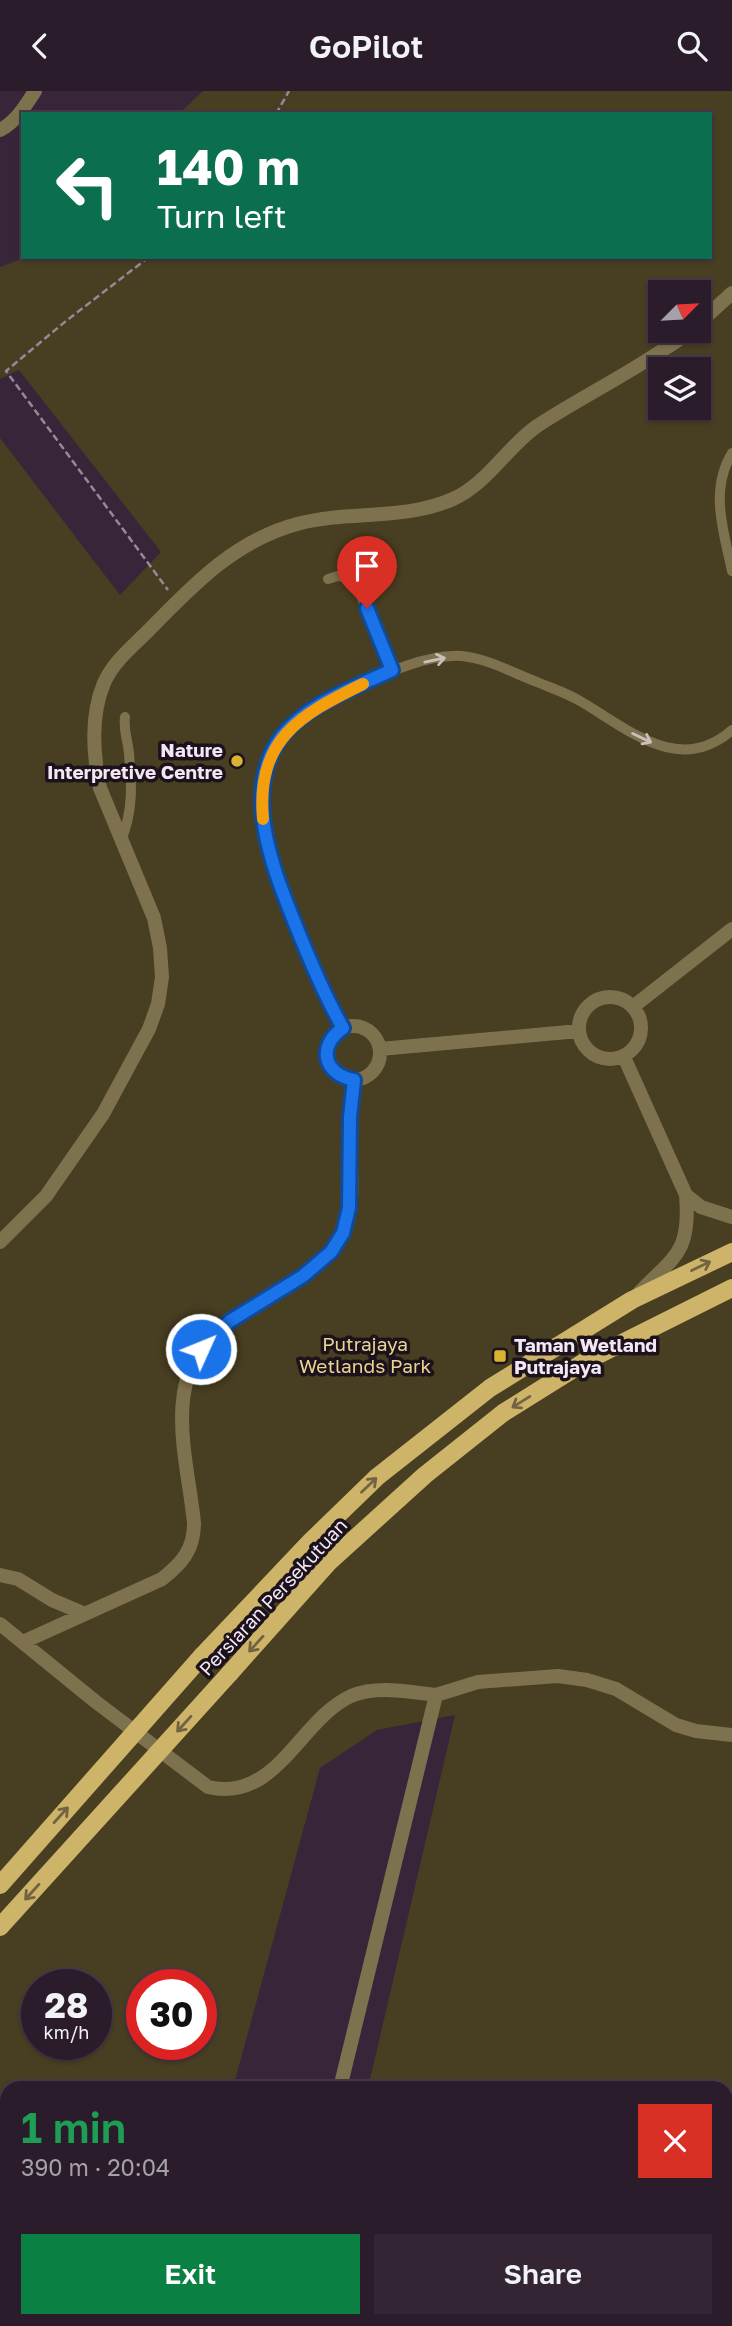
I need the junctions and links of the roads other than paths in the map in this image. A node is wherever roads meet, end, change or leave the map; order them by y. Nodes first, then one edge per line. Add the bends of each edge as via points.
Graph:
1 (35, 91) edge
2 (0, 130) edge
3 (732, 293) edge
4 (711, 312) edge
5 (672, 343) edge
6 (732, 453) edge
7 (732, 571) edge
8 (328, 579) dead end
9 (392, 670) junction
10 (125, 717) dead end
11 (732, 730) edge
12 (121, 841) junction
13 (732, 929) edge
14 (634, 1006) junction
15 (343, 1028) junction
16 (579, 1031) junction
17 (380, 1049) junction
18 (624, 1057) junction
19 (354, 1080) junction
20 (686, 1195) junction
21 (732, 1217) edge
22 (0, 1242) edge
23 (732, 1252) edge
24 (732, 1288) edge
25 (632, 1300) junction
26 (0, 1575) edge
27 (85, 1614) junction
28 (0, 1624) edge
29 (23, 1642) junction
30 (436, 1695) junction
31 (732, 1735) edge
32 (0, 1885) edge
33 (0, 1927) edge
34 (343, 2081) edge

1 - 2 street
3 - 4 street
5 - 12 street via 535,428 456,498 401,512 298,523 257,538 209,570 111,669 97,705 95,765
6 - 7 lane via 723,473 719,506
8 - 9 lane via 354,579
9 -> 11 lane via 440,658 480,659 578,699 646,742 666,747 696,748
9 - 15 lane via 299,719 271,756 264,784 267,847 277,879
10 - 12 lane via 131,808
12 - 22 street via 154,918 162,977 158,1005 103,1114 46,1196
13 - 14 street
14 - 16 street via 610,996 597,999 580,1018
14 - 18 street via 641,1019 641,1034 636,1048
15 - 17 street via 367,1030
15 - 19 street via 327,1046 327,1059 342,1078
16 - 17 street
16 - 18 street via 584,1045 595,1055 609,1060
17 - 19 street via 374,1071
18 - 20 street
19 - 27 street via 349,1208 343,1233 331,1252 303,1276 214,1335 190,1368 183,1392 182,1424 194,1523 189,1552 162,1579
20 - 21 street via 701,1207
20 - 25 street via 688,1215 676,1258
25 -> 23 main road, Persiaran Persekutuan
24 -> 33 main road, Persiaran Persekutuan, bridge via 586,1361 503,1413 425,1475 329,1562
32 -> 25 main road, Persiaran Persekutuan, bridge via 202,1656 377,1477 489,1388
26 - 27 street via 18,1579
27 - 29 street
28 - 29 street
29 - 30 street via 208,1787 221,1790 244,1786 271,1771 337,1704 353,1695 391,1690
30 - 31 street via 478,1682 558,1676 616,1689 676,1725
30 - 34 street

